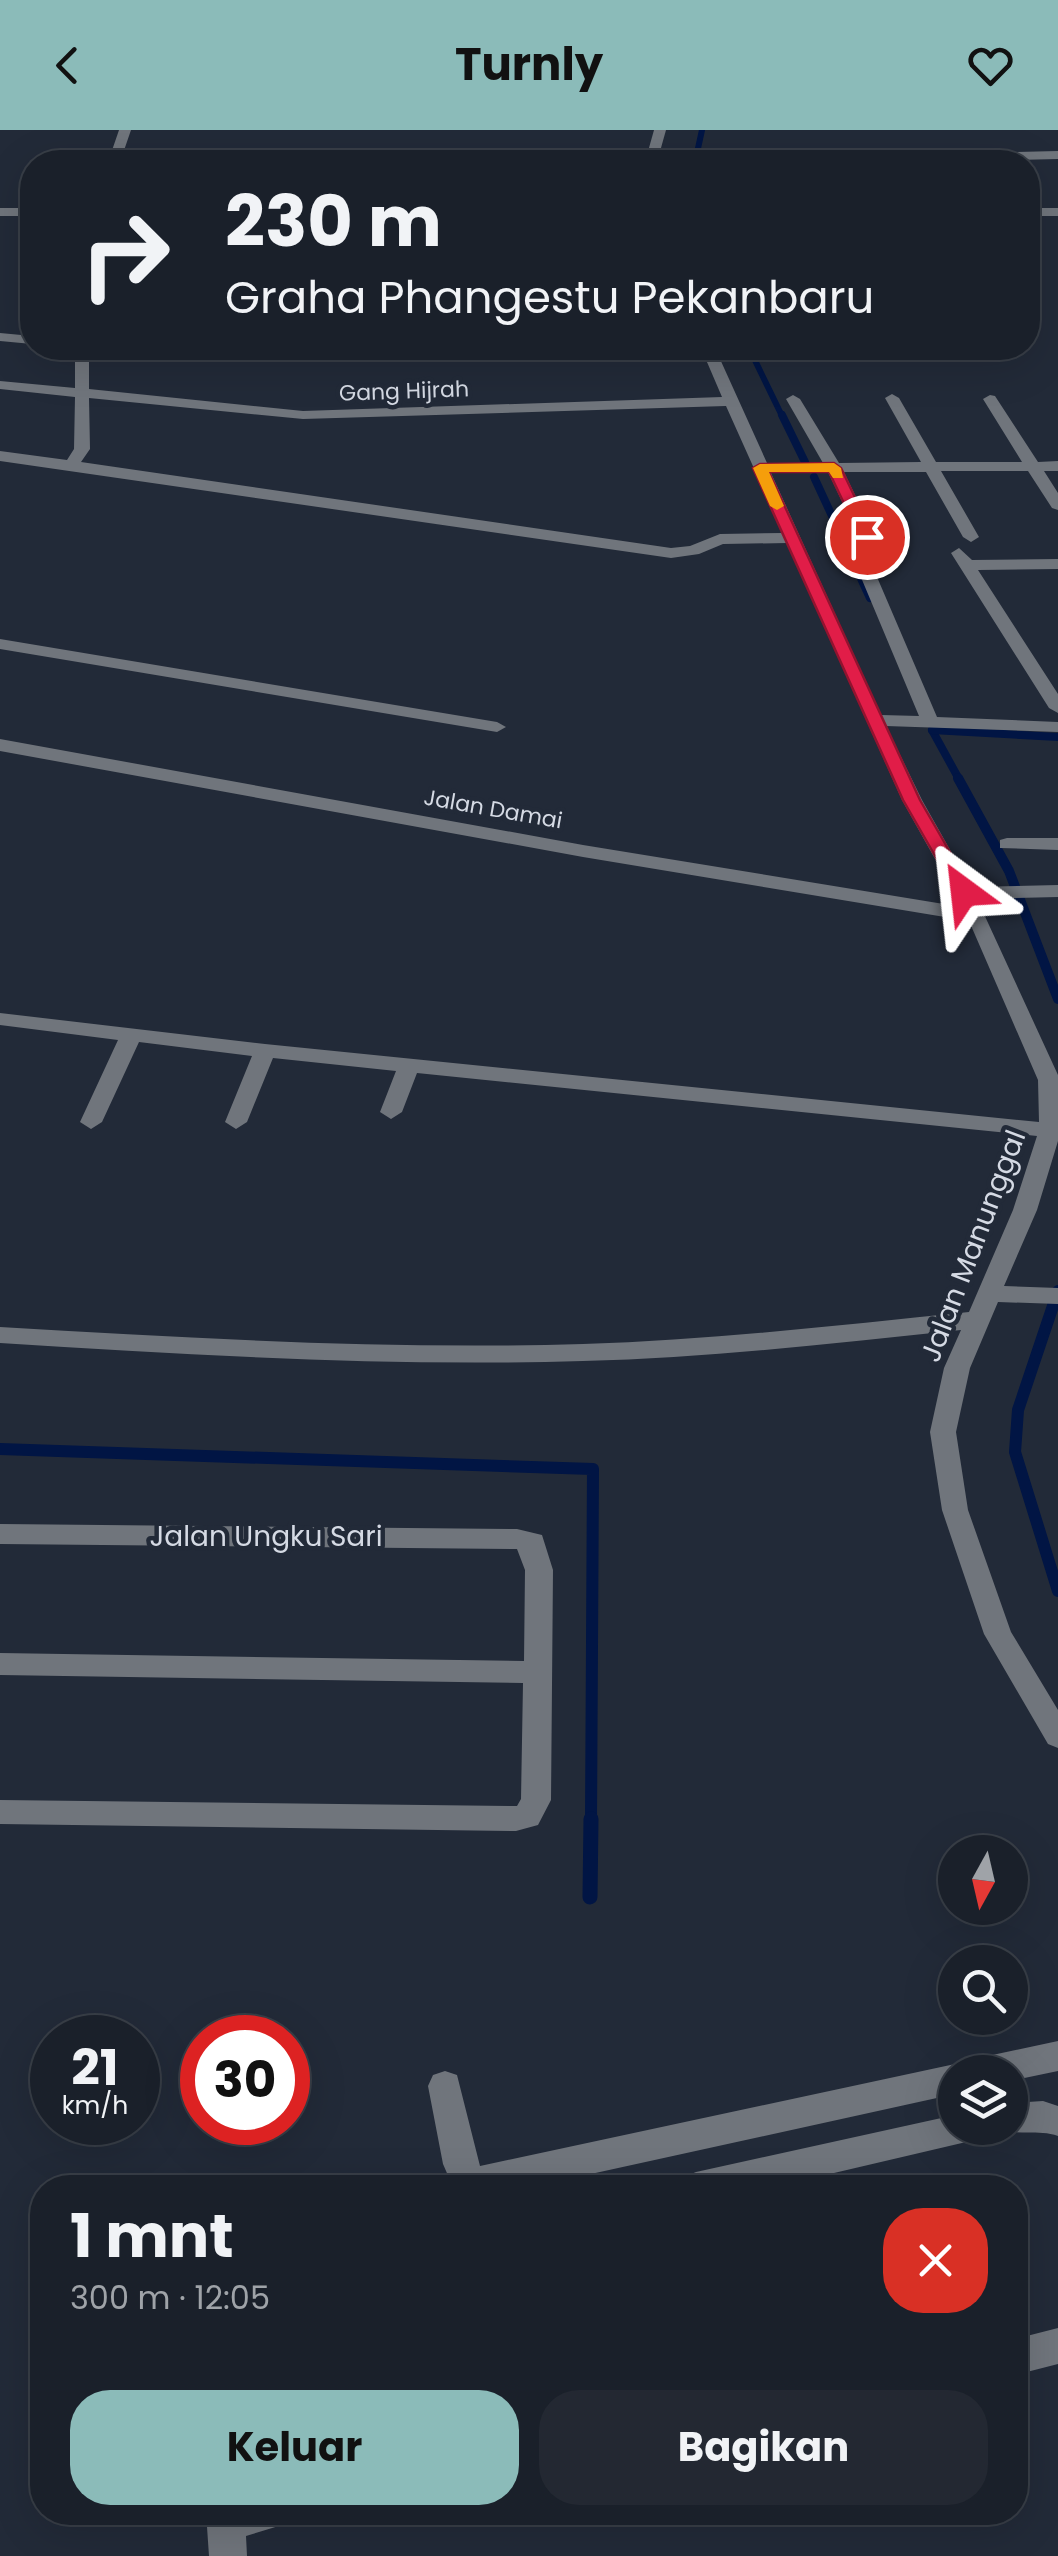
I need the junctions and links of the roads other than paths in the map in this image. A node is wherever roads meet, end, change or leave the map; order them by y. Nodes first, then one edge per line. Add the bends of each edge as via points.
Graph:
1 (82, 360) edge
2 (713, 360) edge
3 (0, 385) edge
4 (81, 396) junction
5 (892, 398) dead end
6 (793, 399) dead end
7 (990, 399) dead end
8 (729, 401) junction
9 (0, 456) edge
10 (70, 465) junction
11 (1033, 466) junction
12 (1058, 466) edge
13 (931, 467) junction
14 (760, 468) junction
15 (829, 468) junction
16 (1058, 504) edge
17 (867, 537) dead end
18 (971, 537) dead end
19 (791, 538) junction
20 (863, 563) dead end
21 (1058, 564) edge
22 (0, 644) edge
23 (1058, 708) edge
24 (877, 720) junction
25 (930, 721) junction
26 (497, 727) dead end
27 (1058, 727) edge
28 (0, 745) edge
29 (1007, 844) dead end
30 (1058, 844) edge
31 (1058, 890) edge
32 (970, 892) junction
33 (978, 916) junction
34 (0, 1020) edge
35 (132, 1033) junction
36 (265, 1050) junction
37 (408, 1065) junction
38 (391, 1112) dead end
39 (91, 1122) dead end
40 (236, 1122) dead end
41 (1050, 1130) junction
42 (995, 1294) junction
43 (1058, 1296) edge
44 (975, 1320) junction
45 (0, 1335) edge
46 (0, 1534) edge
47 (0, 1664) edge
48 (535, 1672) junction
49 (1058, 1736) edge
50 (0, 1812) edge
51 (1058, 2056) edge
52 (1028, 2062) edge
53 (938, 2083) edge
54 (444, 2086) dead end
55 (1028, 2117) edge
56 (1058, 2121) edge
57 (938, 2134) edge
58 (465, 2175) edge
59 (511, 2175) edge
60 (755, 2175) edge
61 (1058, 2346) edge
62 (1028, 2354) edge

1 - 4 street
2 - 8 street, Jalan Manunggal
3 - 4 street, Gang Hijrah
4 - 8 street, Gang Hijrah via 348,416
4 - 10 street via 82,449
5 - 13 street
6 - 15 street
7 - 11 street
8 - 14 street, Jalan Manunggal
9 - 10 street
10 - 19 street via 671,553 720,540
11 - 12 street
11 - 13 street
11 - 16 street
13 - 15 street
13 - 18 street
14 - 15 street
14 - 19 street, Jalan Manunggal
15 - 17 street
19 - 24 street, Jalan Manunggal
20 - 25 street
21 - 23 street via 963,559
22 - 26 street
24 - 25 street
24 - 32 street, Jalan Manunggal via 912,800
25 - 27 street
28 - 33 street, Jalan Damai
29 - 30 street
31 - 32 street
32 - 33 street, Jalan Manunggal
33 - 41 street, Jalan Manunggal via 1048,1080
34 - 35 street
35 - 36 street
35 - 39 street
36 - 37 street
36 - 40 street
37 - 38 street
37 - 41 street
41 - 42 street, Jalan Manunggal
42 - 43 street
42 - 44 street, Jalan Manunggal
44 - 45 street via 731,1344 530,1354
44 - 49 street, Jalan Manunggal via 943,1432 955,1510 998,1634
46 - 48 street, Jalan Ungku Sari via 532,1542 539,1570
47 - 48 street
48 - 50 street via 536,1800 516,1820
51 - 52 street
53 - 59 street
54 - 58 street
55 - 56 street
57 - 60 street
61 - 62 street

